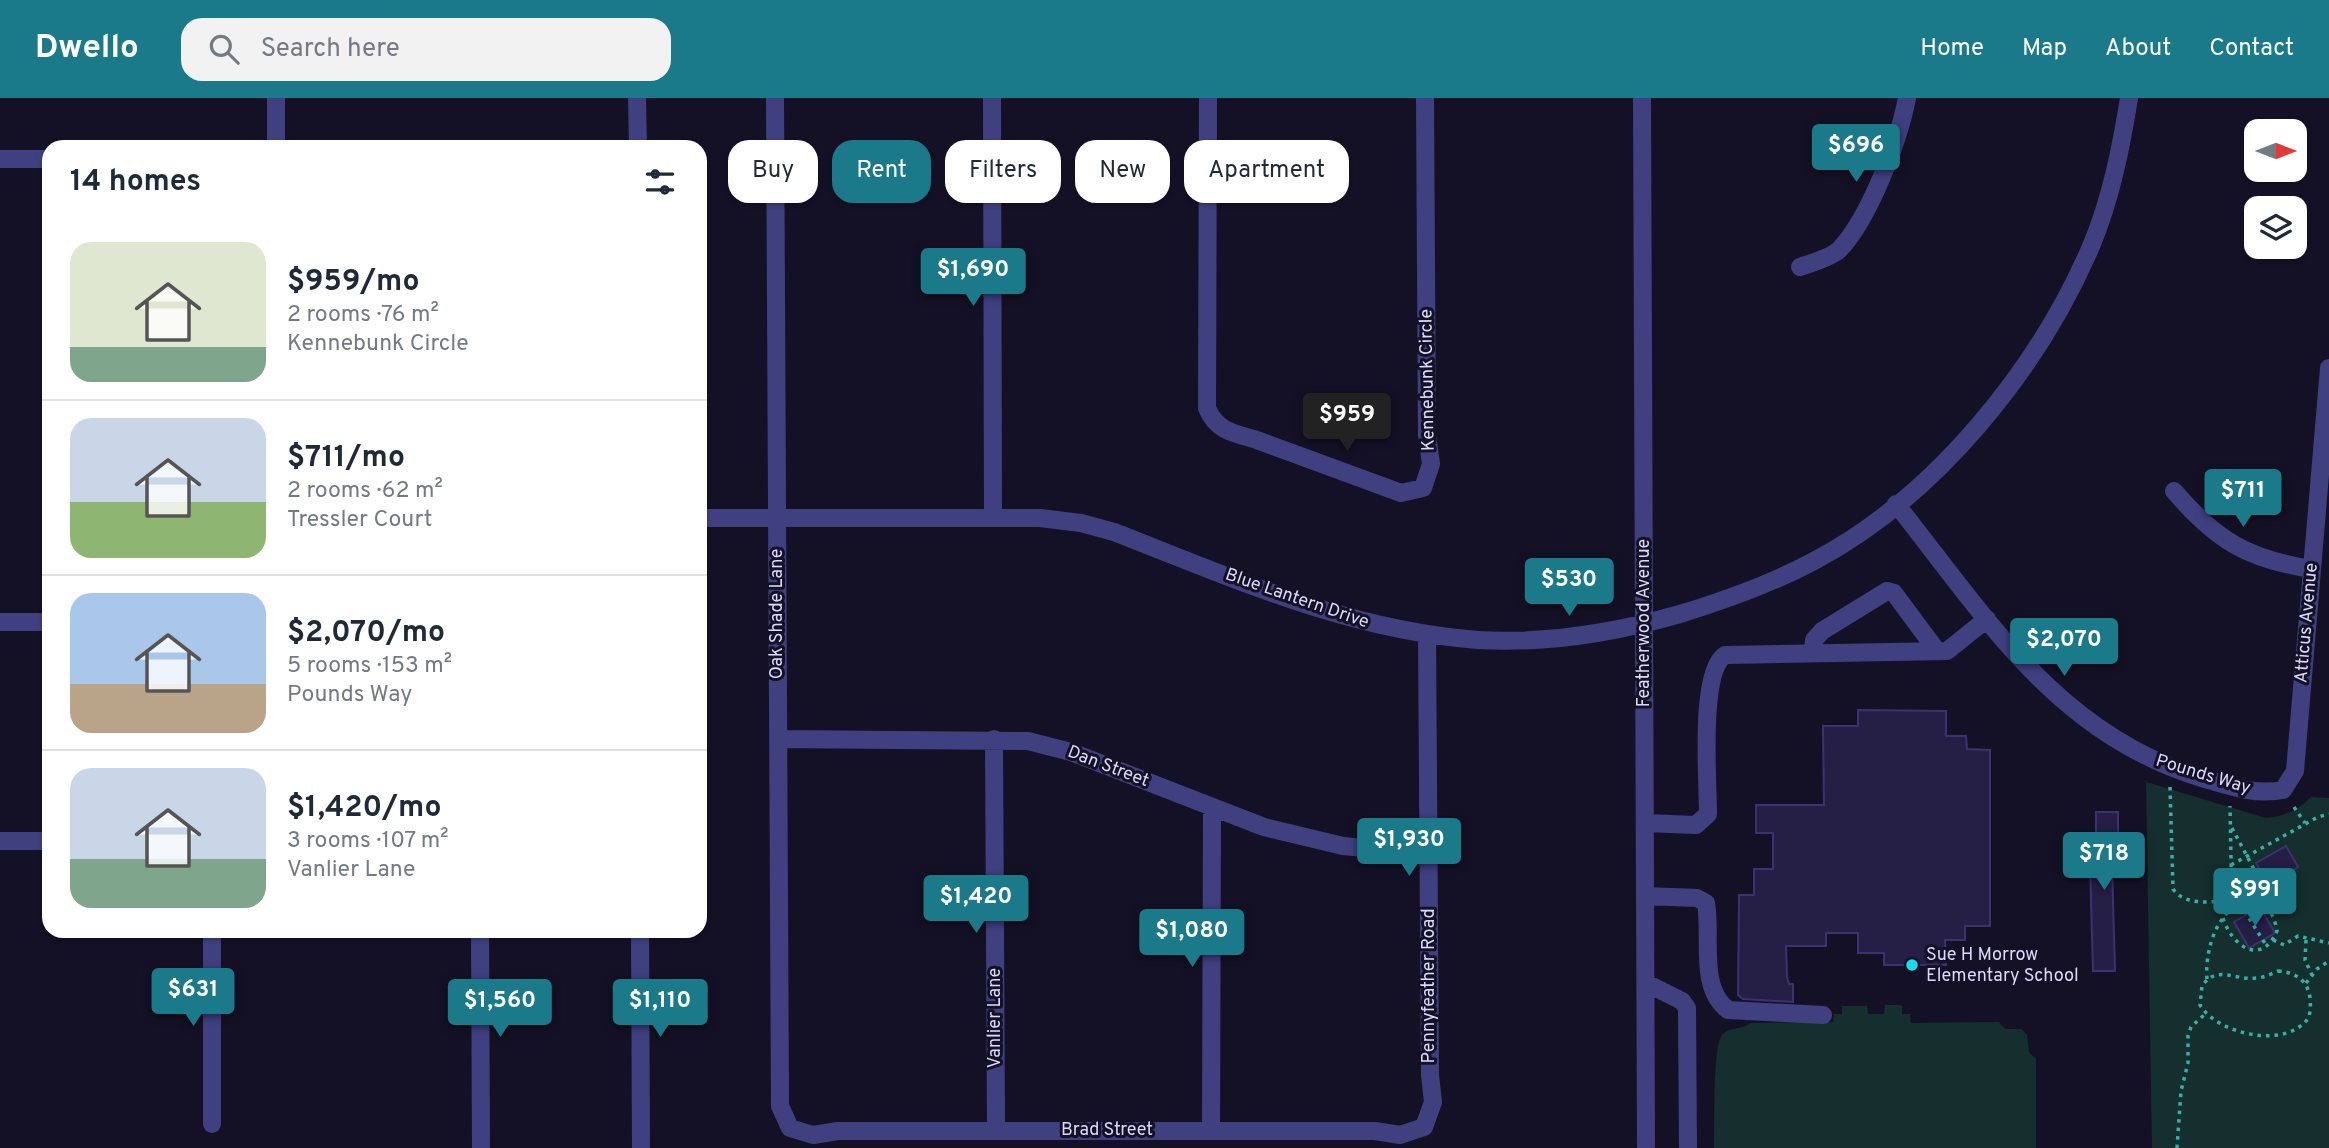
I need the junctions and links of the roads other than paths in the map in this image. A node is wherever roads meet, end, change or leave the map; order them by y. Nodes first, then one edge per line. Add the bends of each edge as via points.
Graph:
1 (276, 98) edge
2 (638, 98) edge
3 (775, 98) edge
4 (992, 98) edge
5 (1208, 98) edge
6 (1425, 98) edge
7 (1642, 98) edge
8 (1907, 98) edge
9 (2129, 98) edge
10 (276, 140) edge
11 (638, 140) edge
12 (0, 159) edge
13 (42, 159) edge
14 (1800, 267) dead end
15 (2329, 369) edge
16 (2175, 491) dead end
17 (1896, 504) junction
18 (776, 517) junction
19 (993, 517) junction
20 (707, 518) edge
21 (2311, 569) junction
22 (1987, 619) junction
23 (0, 622) edge
24 (42, 622) edge
25 (1644, 624) junction
26 (1427, 634) junction
27 (1937, 651) junction
28 (1813, 652) junction
29 (778, 739) junction
30 (995, 739) junction
31 (2283, 790) joint
32 (1212, 807) junction
33 (1645, 823) junction
34 (0, 841) edge
35 (42, 841) edge
36 (1428, 854) junction
37 (1645, 896) junction
38 (212, 938) edge
39 (481, 938) edge
40 (640, 938) edge
41 (1646, 983) junction
42 (1823, 1015) dead end
43 (212, 1124) dead end
44 (1424, 1126) joint
45 (790, 1128) joint
46 (996, 1130) junction
47 (1211, 1131) junction
48 (481, 1148) edge
49 (641, 1148) edge
50 (1646, 1148) edge
51 (1688, 1148) edge

1 - 10 street
2 - 11 street
3 - 18 street, Oak Shade Lane
4 - 19 street
5 - 6 street, Kennebunk Circle via 1207,408 1213,423 1401,493 1423,488 1431,464 1427,435
7 - 25 street, Featherwood Avenue
8 - 14 street via 1891,153 1859,220 1838,251
9 - 17 street, Blue Lantern Drive via 2105,207 2052,324 1987,415
12 - 13 street
15 - 21 street, Atticus Avenue
16 - 21 street via 2222,540 2265,559
17 - 22 street, Pounds Way
17 - 25 street, Blue Lantern Drive via 1816,560 1735,597
18 - 19 street, Blue Lantern Drive
18 - 20 street, Blue Lantern Drive
18 - 29 street, Oak Shade Lane
19 - 26 street, Blue Lantern Drive via 1081,523 1328,613
21 - 31 street, Atticus Avenue via 2295,771
22 - 27 street via 1956,646
22 - 31 street, Pounds Way via 2056,697 2136,753 2235,788 2264,794
23 - 24 street
25 - 26 street, Blue Lantern Drive via 1562,638 1482,640
25 - 33 street, Featherwood Avenue
26 - 36 street, Pennyfeather Road
27 - 28 street
27 - 28 street via 1894,593 1887,591 1822,631 1814,640
28 - 33 street via 1735,653 1717,660 1708,685 1708,814 1696,825
29 - 30 street, Dan Street
29 - 45 street, Oak Shade Lane via 780,1106
30 - 32 street, Dan Street via 1053,746
30 - 46 street, Vanlier Lane
32 - 36 street, Dan Street via 1264,827 1343,846
32 - 47 street
33 - 37 street, Featherwood Avenue
34 - 35 street
36 - 44 street, Pennyfeather Road via 1433,1102
37 - 41 street, Featherwood Avenue
37 - 42 street via 1697,898 1706,903 1710,984 1728,1010
38 - 43 street
39 - 48 street
40 - 49 street
41 - 50 street, Featherwood Avenue
41 - 51 street via 1687,1008
44 - 47 street, Brad Street via 1400,1135
45 - 46 street, Brad Street via 813,1135
46 - 47 street, Brad Street

